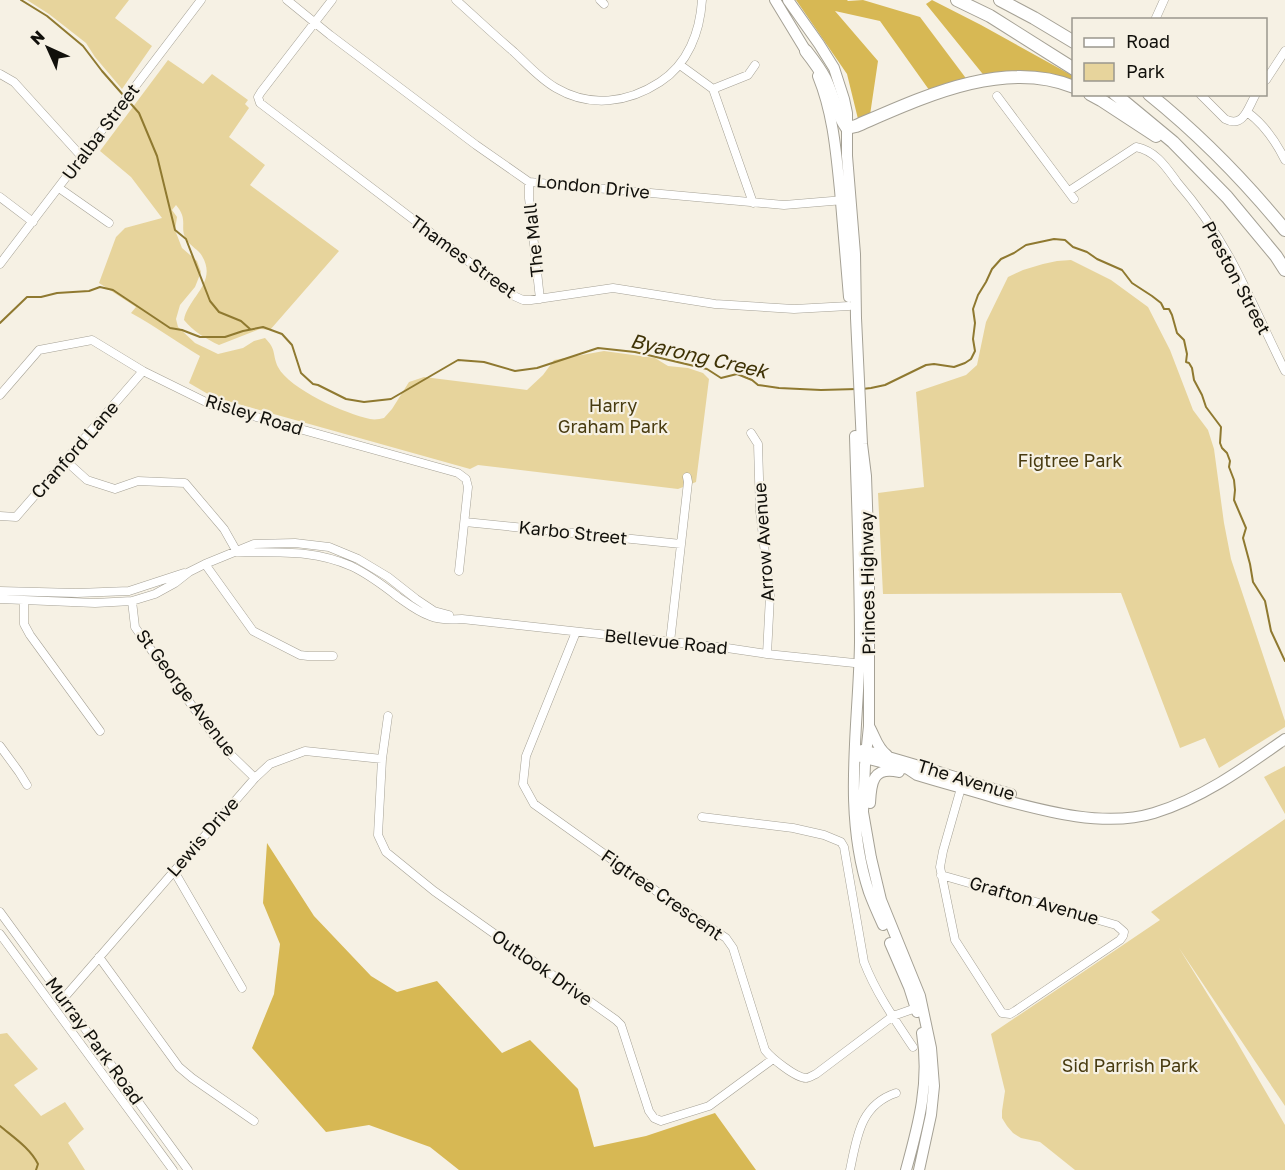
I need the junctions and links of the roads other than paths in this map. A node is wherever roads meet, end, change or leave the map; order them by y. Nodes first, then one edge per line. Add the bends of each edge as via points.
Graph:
1 (201, 0) edge
2 (287, 0) edge
3 (332, 0) edge
4 (456, 0) edge
5 (702, 0) edge
6 (775, 0) edge
7 (788, 0) edge
8 (957, 0) edge
9 (1000, 0) edge
10 (1015, 0) edge
11 (1164, 0) edge
12 (1156, 18) edge
13 (315, 23) junction
14 (1072, 36) edge
15 (1072, 41) edge
16 (806, 51) junction
17 (1285, 51) edge
18 (681, 65) junction
19 (755, 65) dead end
20 (1072, 68) edge
21 (0, 74) edge
22 (1267, 78) edge
23 (1072, 86) edge
24 (713, 89) junction
25 (997, 96) dead end
26 (1093, 96) edge
27 (1117, 96) edge
28 (1151, 96) edge
29 (1202, 96) edge
30 (1255, 96) edge
31 (1247, 112) junction
32 (847, 128) junction
33 (82, 157) junction
34 (1189, 159) junction
35 (1285, 160) edge
36 (530, 182) junction
37 (59, 188) junction
38 (1069, 191) junction
39 (0, 197) edge
40 (1074, 199) dead end
41 (846, 200) junction
42 (753, 203) junction
43 (33, 222) junction
44 (109, 223) dead end
45 (1285, 230) edge
46 (0, 264) edge
47 (1285, 270) edge
48 (540, 299) junction
49 (849, 306) junction
50 (1285, 370) edge
51 (143, 371) junction
52 (856, 381) junction
53 (0, 395) edge
54 (751, 433) dead end
55 (66, 460) junction
56 (687, 477) dead end
57 (0, 516) edge
58 (465, 522) junction
59 (681, 544) junction
60 (237, 552) junction
61 (205, 564) junction
62 (459, 571) dead end
63 (189, 572) junction
64 (0, 591) edge
65 (0, 599) edge
66 (24, 601) junction
67 (132, 601) junction
68 (576, 632) junction
69 (670, 642) junction
70 (767, 654) junction
71 (333, 656) dead end
72 (864, 664) junction
73 (388, 716) dead end
74 (869, 726) junction
75 (100, 731) dead end
76 (1285, 739) edge
77 (0, 746) edge
78 (1285, 748) edge
79 (861, 753) junction
80 (888, 756) junction
81 (382, 759) junction
82 (1248, 766) junction
83 (917, 775) junction
84 (255, 778) junction
85 (27, 785) dead end
86 (961, 788) junction
87 (1076, 815) junction
88 (702, 817) dead end
89 (871, 858) junction
90 (174, 871) junction
91 (941, 875) junction
92 (0, 912) edge
93 (0, 934) edge
94 (99, 957) junction
95 (242, 988) dead end
96 (63, 999) junction
97 (916, 1008) junction
98 (893, 1016) junction
99 (913, 1047) dead end
100 (773, 1059) junction
101 (896, 1094) dead end
102 (254, 1120) dead end
103 (173, 1170) edge
104 (188, 1170) edge
105 (850, 1170) edge
106 (906, 1170) edge
107 (919, 1170) edge

1 - 33 street, Uralba Street
2 - 13 street, London Drive
3 - 13 street
4 - 18 street via 556,88 578,97 609,101 633,96 649,90
5 - 18 street via 697,33
6 - 16 main road, Princes Highway
7 - 32 main road, Princes Highway via 834,69 847,112
8 - 20 highway
9 - 15 highway
10 - 14 highway
11 - 12 street
13 - 36 street, London Drive
13 - 48 street, Thames Street via 261,92 261,105 514,296
16 - 32 highway via 825,80
16 - 41 main road, Princes Highway via 830,113
17 - 22 street
18 - 24 street
19 - 24 street via 748,75
21 - 33 street via 14,82
23 - 32 highway via 1029,77 980,81
24 - 42 street
25 - 38 street
26 - 34 highway
27 - 34 highway
28 - 45 highway via 1237,174
29 - 31 street via 1230,122 1239,121
30 - 31 street
31 - 35 street via 1272,138
32 - 41 main road, Princes Highway
33 - 37 street, Uralba Street
34 - 47 highway via 1227,197
36 - 42 street, London Drive
36 - 48 street, The Mall
37 - 43 street, Uralba Street
37 - 44 street
38 - 40 street
38 - 50 street, Preston Street via 1136,147 1158,157 1219,239
39 - 43 street
41 - 42 street, London Drive
41 - 49 main road, Princes Highway
41 - 52 main road, Princes Highway via 855,254
43 - 46 street, Uralba Street
48 - 49 street, Thames Street via 613,288 715,304 794,309
49 - 52 main road, Princes Highway
51 - 53 street, Risley Road via 92,340 39,350
51 - 55 street, Cranford Lane
51 - 58 street, Risley Road via 210,404 458,473 466,479 468,487
52 - 72 main road, Princes Highway via 866,476 869,564
54 - 70 street, Arrow Avenue via 758,444 760,511 770,596
55 - 57 street, Cranford Lane via 16,517
55 - 60 street via 87,480 116,489 138,481 185,483
56 - 59 street
58 - 59 street, Karbo Street
58 - 62 street
59 - 69 street
60 - 61 street, Bellevue Road
60 - 68 street, Bellevue Road via 254,544 328,547 388,577 434,611 462,619
61 - 63 street, Bellevue Road
61 - 71 street via 253,631 300,655
63 - 64 street, Bellevue Road via 129,591
63 - 67 street, Bellevue Road via 155,594
65 - 66 street, Bellevue Road
66 - 67 street, Bellevue Road
66 - 75 street via 24,624 30,635
67 - 84 street, St George Avenue via 135,627 144,640 215,737
68 - 69 street, Bellevue Road
68 - 100 street, Figtree Crescent via 526,756 523,784 534,804 726,938 733,948 765,1050
69 - 70 street, Bellevue Road
70 - 72 street, Bellevue Road
72 - 74 main road, Princes Highway
72 - 79 main road, Princes Highway
73 - 81 street, Outlook Drive
74 - 79 main road, Princes Highway
74 - 80 main road via 880,749
76 - 82 main road, The Avenue
77 - 85 street
78 - 82 main road
79 - 80 main road, The Avenue
79 - 83 main road, The Avenue
79 - 89 main road, Princes Highway via 863,812
79 - 97 main road, Princes Highway via 854,811 858,849 872,901
80 - 87 main road, The Avenue
81 - 84 street, Lewis Drive via 305,751 270,764
81 - 100 street, Outlook Drive via 378,835 386,852 434,891 616,1020 654,1118 661,1121 709,1106
82 - 87 main road, The Avenue via 1193,797 1152,814 1119,819
83 - 86 main road, The Avenue
83 - 89 main road via 887,770 874,779 870,793
84 - 90 street, Lewis Drive
86 - 87 main road, The Avenue via 1036,809
86 - 91 street via 940,860
88 - 98 street via 793,828 839,840 844,847 864,962
89 - 107 main road, Princes Highway via 881,900 920,996 932,1048 932,1115
90 - 94 street, Lewis Drive
90 - 95 street
91 - 91 street, Grafton Avenue via 955,940 1002,1013 1015,1011 1123,936 1116,925
92 - 96 street, Murray Park Road
93 - 103 street, Murray Park Road
94 - 96 street, Lewis Drive
94 - 102 street via 179,1066
96 - 104 street, Murray Park Road
97 - 98 street
97 - 106 main road, Princes Highway via 925,1074 921,1110
98 - 99 street
98 - 100 street via 807,1078
101 - 105 street via 872,1107 865,1117

